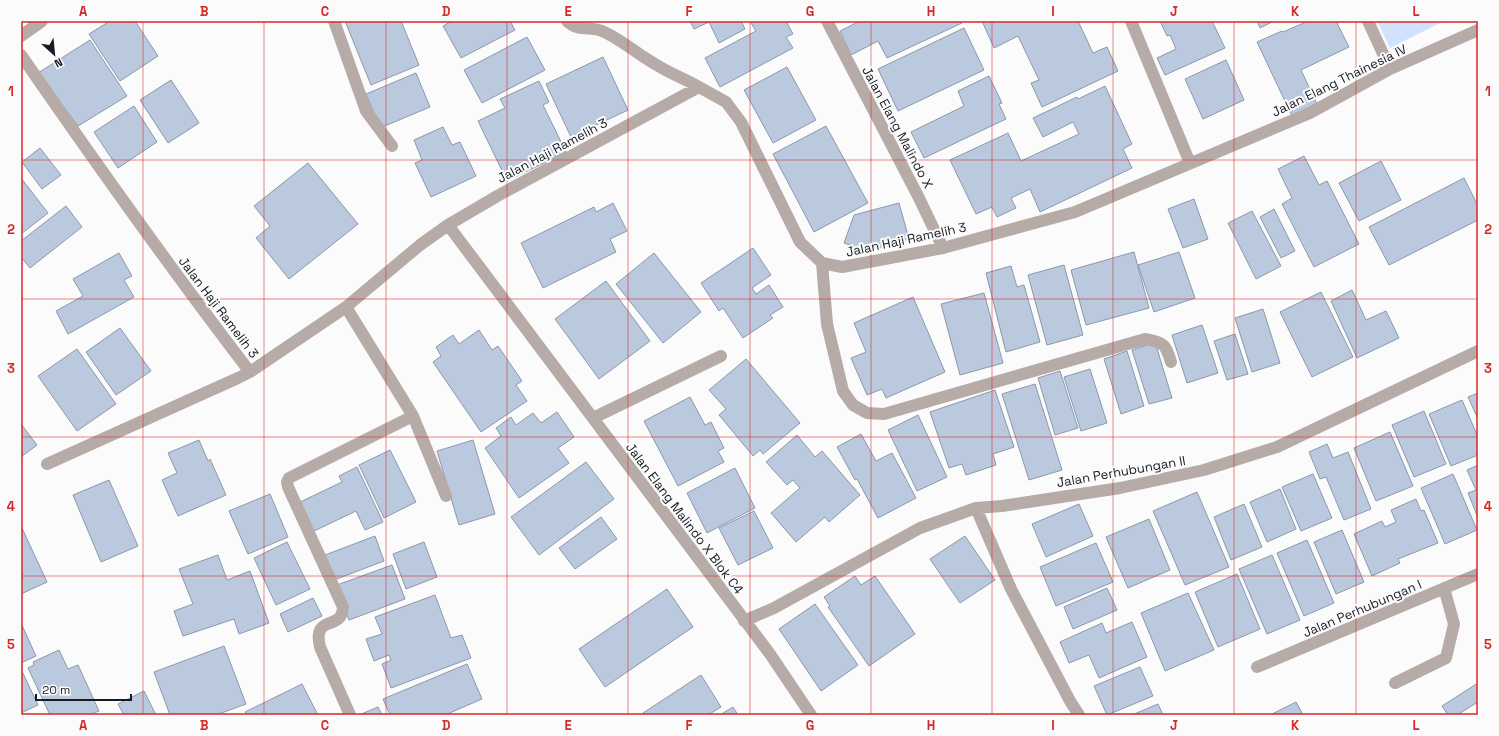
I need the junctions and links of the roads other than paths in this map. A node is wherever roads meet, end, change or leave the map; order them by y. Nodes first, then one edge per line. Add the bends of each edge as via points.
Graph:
1 (42, 21) edge
2 (334, 21) edge
3 (567, 21) edge
4 (827, 21) edge
5 (1131, 21) edge
6 (1368, 21) edge
7 (1478, 30) edge
8 (21, 36) edge
9 (21, 55) edge
10 (1390, 69) junction
11 (699, 87) junction
12 (392, 146) dead end
13 (1190, 163) junction
14 (448, 224) junction
15 (942, 248) junction
16 (822, 263) junction
17 (346, 307) junction
18 (1478, 351) edge
19 (721, 356) dead end
20 (1171, 362) dead end
21 (250, 372) junction
22 (413, 416) junction
23 (594, 418) junction
24 (47, 464) dead end
25 (446, 496) dead end
26 (976, 508) junction
27 (1478, 574) edge
28 (1444, 588) junction
29 (744, 621) junction
30 (1257, 667) dead end
31 (1395, 683) dead end
32 (350, 715) edge
33 (811, 715) edge
34 (1079, 715) edge

1 - 8 street
2 - 12 street via 366,111
3 - 11 street via 584,30 601,31 655,65
4 - 15 street, Jalan Elang Malindo X via 918,196
5 - 13 street
6 - 10 street
7 - 10 street, Jalan Elang Thainesia IV
9 - 21 street, Jalan Haji Ramelih 3 via 100,168
10 - 13 street, Jalan Elang Thainesia IV via 1310,113
11 - 14 street, Jalan Haji Ramelih 3
11 - 16 street via 726,102 741,122 800,242
13 - 15 street, Jalan Haji Ramelih 3 via 1075,212
14 - 17 street, Jalan Haji Ramelih 3
14 - 23 street, Jalan Elang Malindo X Blok C4
15 - 16 street, Jalan Haji Ramelih 3 via 842,267
16 - 20 street via 827,324 843,391 854,405 867,413 884,414 1145,339 1158,341 1167,348
17 - 21 street, Jalan Haji Ramelih 3
17 - 22 street
18 - 26 street, Jalan Perhubungan II via 1277,447 1204,470 1112,489
19 - 23 street
21 - 24 street
22 - 25 street
22 - 32 street via 289,478 287,482 343,607 340,618 322,627 318,632 318,638
23 - 29 street, Jalan Elang Malindo X Blok C4
26 - 29 street via 920,528 774,608
26 - 34 street via 1011,588
27 - 28 street, Jalan Perhubungan I
28 - 30 street, Jalan Perhubungan I
28 - 31 street via 1454,624 1446,658
29 - 33 street, Jalan Elang Malindo X Blok C4 via 770,654

